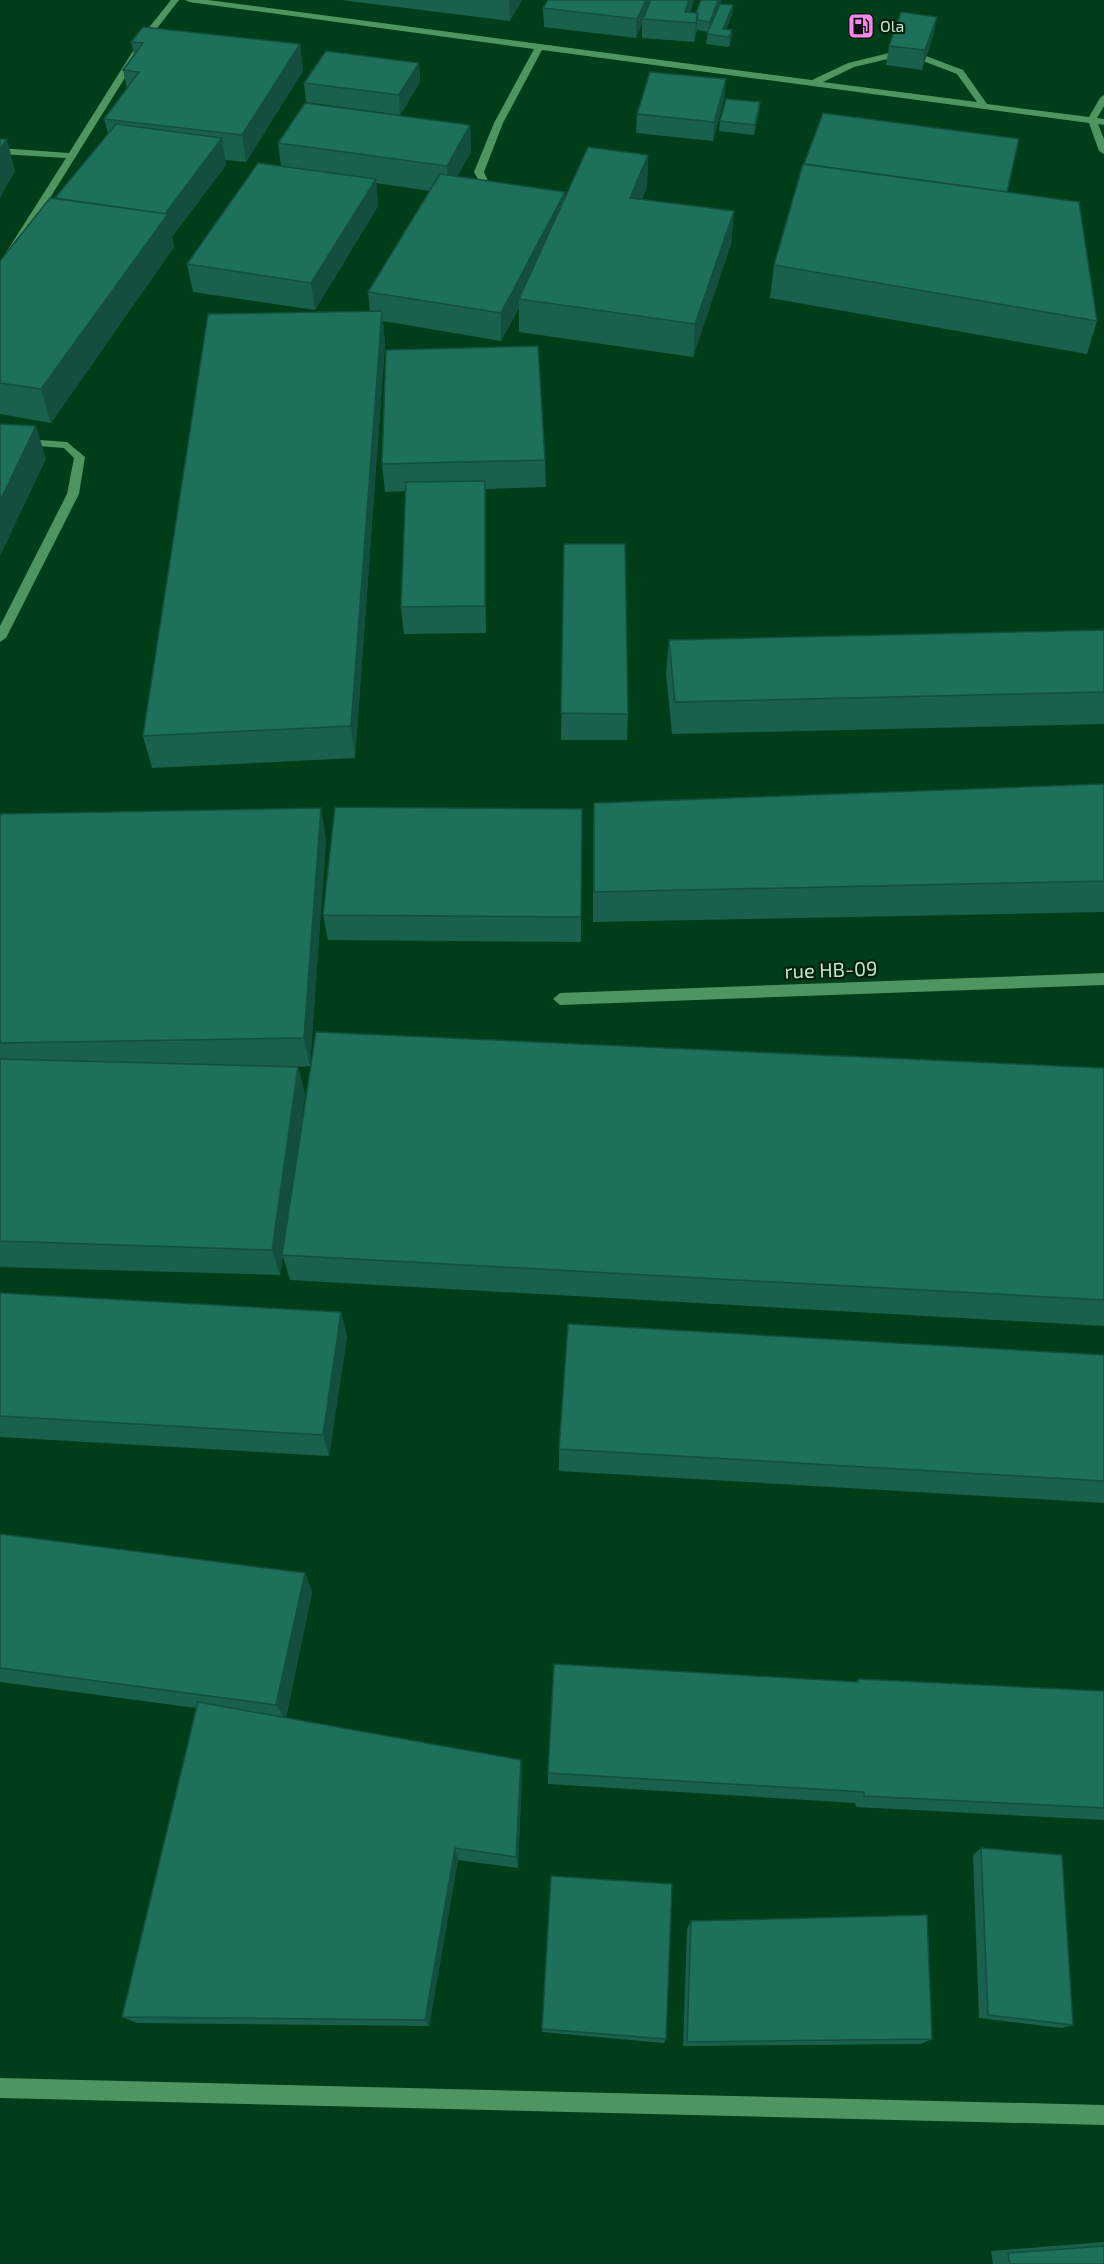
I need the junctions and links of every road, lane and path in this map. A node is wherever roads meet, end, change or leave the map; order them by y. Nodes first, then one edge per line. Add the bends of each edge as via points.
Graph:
1 (175, 0) edge
2 (189, 0) edge
3 (539, 47) junction
4 (889, 56) edge
5 (926, 59) edge
6 (811, 84) junction
7 (1104, 98) edge
8 (985, 106) junction
9 (1092, 120) junction
10 (1104, 122) edge
11 (1104, 151) edge
12 (0, 152) edge
13 (72, 156) junction
14 (515, 191) edge
15 (0, 270) edge
16 (0, 440) edge
17 (0, 638) edge
18 (1104, 979) edge
19 (560, 999) dead end
20 (0, 2088) edge
21 (1104, 2115) edge

1 - 13 street via 147,35
2 - 3 street
3 - 6 street
3 - 14 street via 504,109 479,172 484,183
4 - 6 street via 851,65
5 - 8 street via 960,72
6 - 8 street
7 - 9 street
8 - 9 street
9 - 10 street
9 - 11 street
12 - 13 street
13 - 15 street
16 - 17 street via 67,445 80,457 73,494
18 - 19 street, rue HB-09
20 - 21 street

